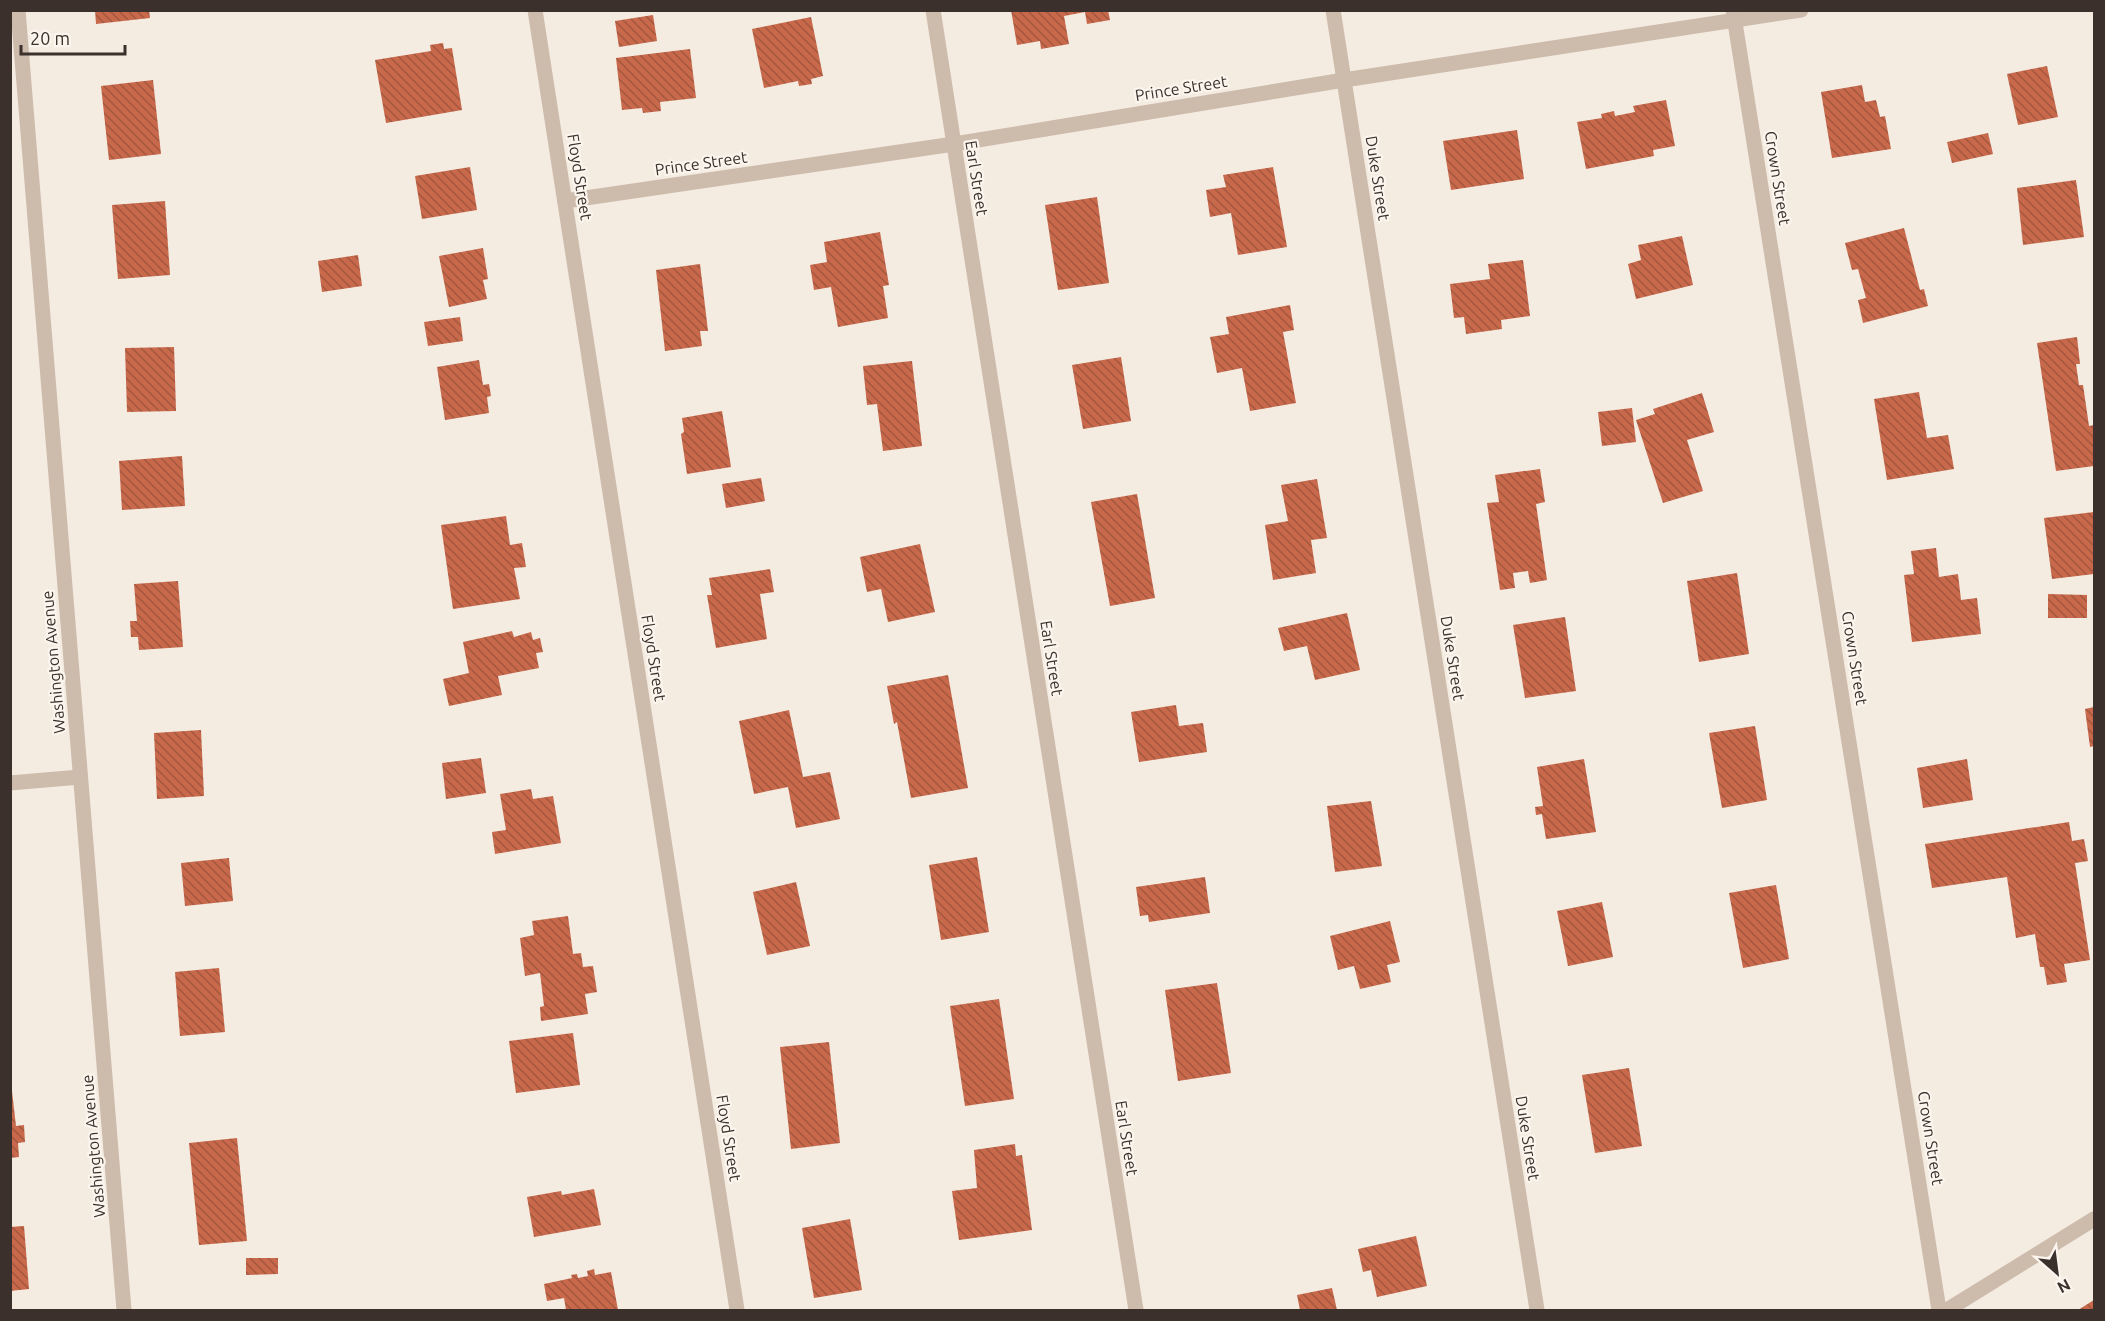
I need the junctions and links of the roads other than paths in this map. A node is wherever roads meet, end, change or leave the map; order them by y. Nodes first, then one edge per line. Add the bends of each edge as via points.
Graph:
1 (18, 10) edge
2 (535, 10) edge
3 (933, 10) edge
4 (1333, 10) edge
5 (1801, 10) edge
6 (1734, 16) edge
7 (1344, 80) junction
8 (954, 144) junction
9 (566, 201) junction
10 (80, 777) junction
11 (10, 783) edge
12 (2094, 1219) edge
13 (124, 1311) edge
14 (737, 1311) edge
15 (1136, 1311) edge
16 (1537, 1311) edge
17 (1939, 1311) edge
18 (1947, 1311) edge

1 - 10 street, Washington Avenue
2 - 9 street, Floyd Street
3 - 8 street, Earl Street
4 - 7 street, Duke Street
5 - 6 street, Prince Street
6 - 7 street, Prince Street
6 - 17 street, Crown Street
7 - 8 street, Prince Street
7 - 16 street, Duke Street
8 - 9 street, Prince Street
8 - 15 street, Earl Street
9 - 14 street, Floyd Street
10 - 11 street
10 - 13 street, Washington Avenue
12 - 18 street

